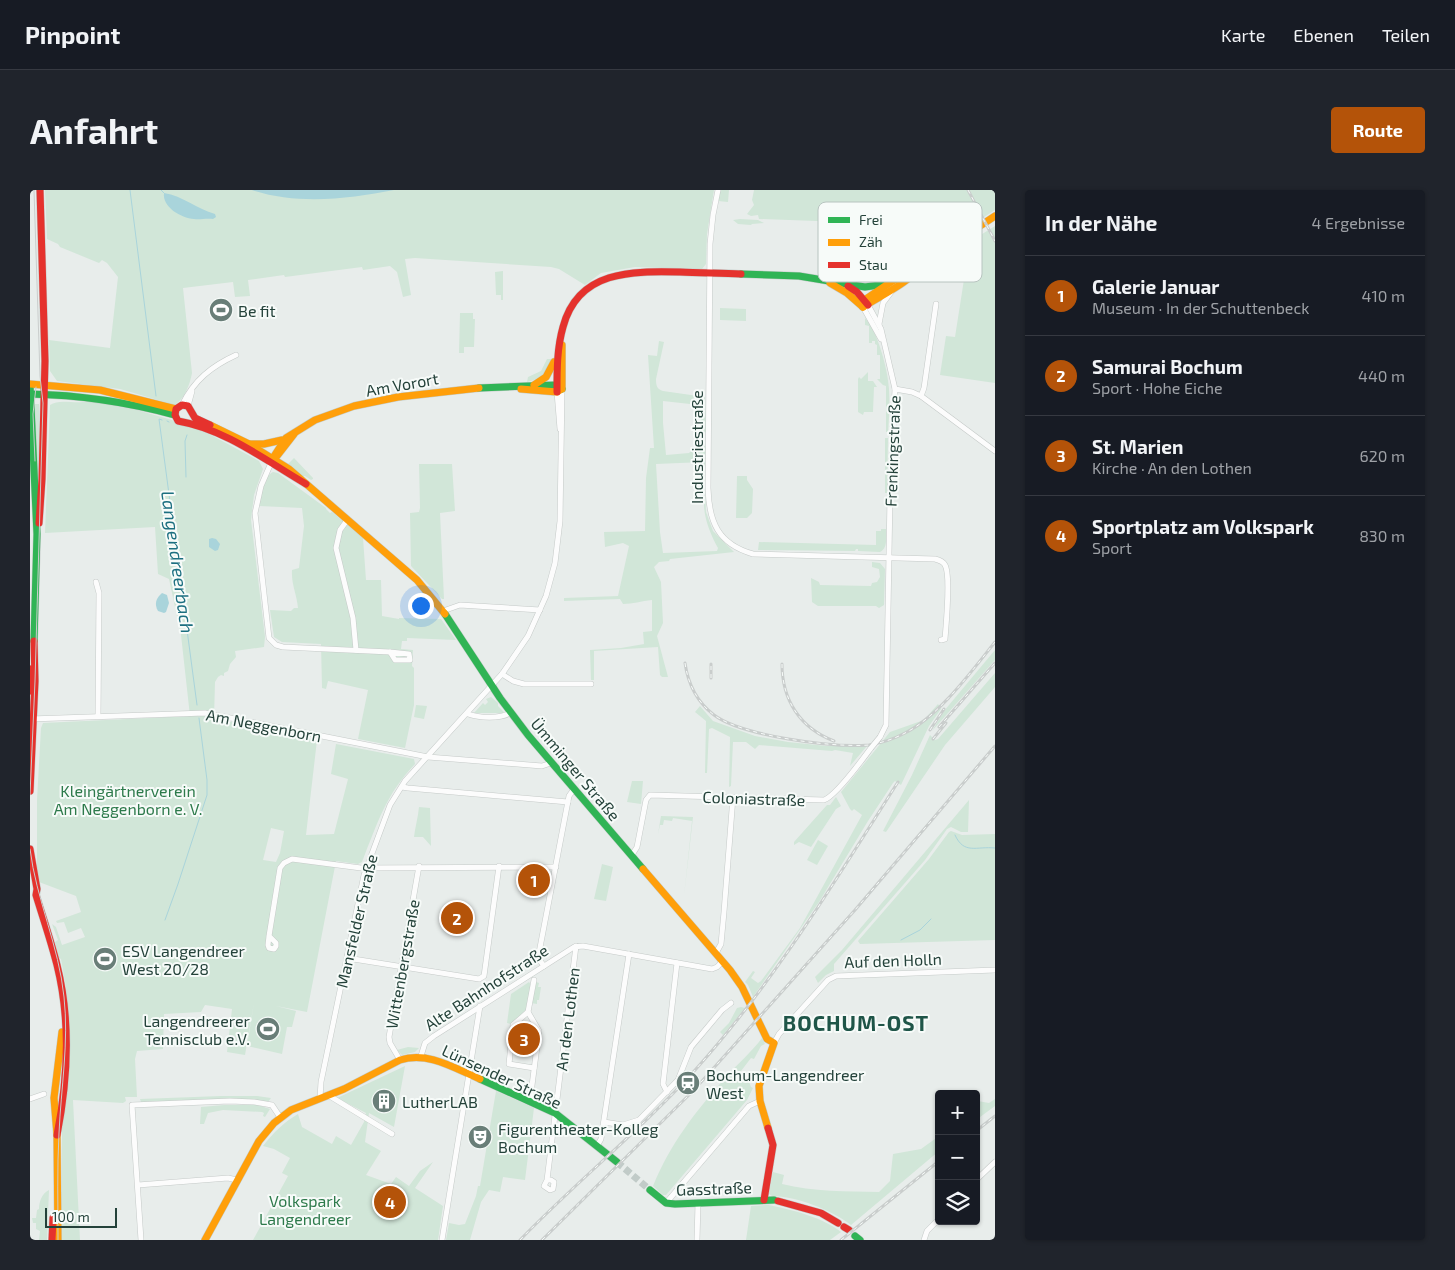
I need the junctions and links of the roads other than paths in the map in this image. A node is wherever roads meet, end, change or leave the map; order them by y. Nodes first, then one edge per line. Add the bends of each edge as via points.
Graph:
1 (40, 190) edge
2 (718, 190) edge
3 (995, 216) edge
4 (982, 225) edge
5 (710, 273) junction
6 (818, 278) edge
7 (828, 282) edge
8 (837, 282) edge
9 (888, 282) edge
10 (892, 282) edge
11 (903, 282) edge
12 (842, 283) junction
13 (895, 288) junction
14 (865, 304) junction
15 (936, 304) dead end
16 (879, 324) junction
17 (562, 332) junction
18 (885, 346) junction
19 (236, 355) dead end
20 (556, 357) junction
21 (44, 384) junction
22 (30, 385) edge
23 (534, 385) junction
24 (511, 387) junction
25 (558, 389) junction
26 (895, 389) junction
27 (30, 394) edge
28 (44, 394) junction
29 (921, 396) junction
30 (180, 409) junction
31 (190, 419) junction
32 (301, 427) junction
33 (282, 440) junction
34 (249, 444) junction
35 (995, 450) edge
36 (272, 460) junction
37 (348, 519) junction
38 (37, 534) junction
39 (889, 558) junction
40 (34, 569) edge
41 (96, 582) dead end
42 (443, 610) junction
43 (540, 610) junction
44 (941, 640) dead end
45 (356, 650) junction
46 (34, 652) junction
47 (390, 652) dead end
48 (502, 674) junction
49 (591, 684) dead end
50 (492, 686) junction
51 (30, 691) edge
52 (510, 713) junction
53 (468, 714) junction
54 (98, 716) junction
55 (32, 719) edge
56 (886, 725) joint
57 (428, 757) junction
58 (551, 763) junction
59 (402, 787) junction
60 (574, 789) junction
61 (30, 791) edge
62 (733, 798) junction
63 (568, 802) junction
64 (30, 848) edge
65 (632, 855) junction
66 (366, 866) junction
67 (418, 866) junction
68 (499, 866) junction
69 (556, 866) junction
70 (30, 880) edge
71 (34, 895) edge
72 (269, 936) junction
73 (576, 946) junction
74 (716, 953) junction
75 (630, 954) junction
76 (347, 958) junction
77 (723, 961) junction
78 (677, 962) junction
79 (544, 966) junction
80 (402, 967) junction
81 (995, 970) edge
82 (534, 980) dead end
83 (732, 1003) dead end
84 (480, 1006) junction
85 (528, 1012) junction
86 (774, 1043) junction
87 (421, 1056) junction
88 (400, 1060) junction
89 (534, 1068) junction
90 (470, 1075) junction
91 (668, 1092) junction
92 (44, 1094) dead end
93 (324, 1096) junction
94 (30, 1099) edge
95 (530, 1101) junction
96 (760, 1101) junction
97 (555, 1113) junction
98 (280, 1117) junction
99 (604, 1122) junction
100 (392, 1134) dead end
101 (597, 1146) junction
102 (617, 1162) tunnel mouth
103 (995, 1162) edge
104 (980, 1176) edge
105 (237, 1180) junction
106 (547, 1180) dead end
107 (57, 1182) junction
108 (138, 1186) junction
109 (650, 1190) tunnel mouth
110 (764, 1200) junction
111 (666, 1203) junction
112 (698, 1203) junction
113 (935, 1223) edge
114 (843, 1227) dead end
115 (52, 1240) edge
116 (58, 1240) edge
117 (141, 1240) edge
118 (206, 1240) edge
119 (442, 1240) edge
120 (696, 1240) edge
121 (924, 1240) edge

1 - 21 street
2 - 5 street, Industriestraße via 711,228
3 - 4 street
5 - 6 street
5 - 17 street via 630,272 610,275 593,284 578,298 568,312
5 - 39 street, Industriestraße via 708,488 710,511 716,528 735,547 753,554
7 - 14 street
8 - 12 street
9 - 12 street via 865,287
10 - 14 street
11 - 13 street
12 - 14 street via 857,292
13 - 14 street
13 - 16 street via 883,303
14 - 16 street, Frenkingstraße
14 - 18 street, Frenkingstraße
15 - 29 street
16 - 18 street, Frenkingstraße
17 - 20 street
17 - 25 street
18 - 26 street, Frenkingstraße
19 - 30 street via 208,371 194,385
20 - 23 street via 546,377
20 - 25 street
21 - 22 street, Ümminger Straße
21 - 28 street
21 - 30 street, Ümminger Straße via 109,392
22 - 27 street
23 - 24 street, Am Vorort
23 - 25 street, Am Vorort
24 - 25 street, Am Vorort
24 - 32 street, Am Vorort via 455,389 391,398 343,410
25 - 43 street via 560,521 551,580
26 - 29 street
26 - 39 street, Frenkingstraße
27 - 28 street, Ümminger Straße
27 - 38 street
28 - 30 street, Ümminger Straße via 95,397
28 - 38 street via 41,513
29 - 35 street
30 - 31 street via 192,410
30 - 31 street, Ümminger Straße via 180,422
31 - 34 street, Ümminger Straße
31 - 36 street, Ümminger Straße
32 - 33 street, Am Vorort
32 - 36 street, Am Vorort
33 - 34 street, Am Vorort
33 - 36 street, Am Vorort
34 - 36 street, Ümminger Straße
36 - 37 street, Ümminger Straße via 289,469
36 - 45 street via 261,486 255,513 269,638 280,646
37 - 42 street, Ümminger Straße via 417,580
37 - 45 street via 340,530 336,548 354,618
38 - 40 street
39 - 44 street via 935,559 945,565 948,578 946,625 945,639
39 - 56 street, Frenkingstraße
40 - 46 street
41 - 54 street via 100,592
42 - 43 street via 460,604
42 - 50 street, Ümminger Straße
43 - 48 street via 524,643
45 - 47 street
46 - 51 street
46 - 55 street
48 - 49 street via 524,684
48 - 50 street
50 - 52 street, Ümminger Straße
50 - 53 street, Mansfelder Straße
52 - 53 street via 496,717
52 - 58 street, Ümminger Straße
53 - 57 street, Mansfelder Straße
54 - 55 street, Am Neggenborn
54 - 57 street, Am Neggenborn via 205,712
55 - 61 street
56 - 62 street, Coloniastraße, bridge via 880,738 827,799
57 - 58 street, Am Neggenborn via 542,766
57 - 59 street, Mansfelder Straße
58 - 60 street, Ümminger Straße
59 - 63 street
59 - 66 street, Mansfelder Straße via 390,805
60 - 63 street
60 - 65 street, Ümminger Straße
62 - 65 street, Coloniastraße via 650,794 637,847
62 - 74 street via 725,910 721,944
63 - 69 street
64 - 71 street via 37,888
65 - 74 street, Ümminger Straße
66 - 67 street
66 - 72 street via 361,868 294,858 286,861 280,868
66 - 76 street, Mansfelder Straße
67 - 68 street
67 - 80 street, Wittenbergstraße
68 - 69 street
68 - 80 street via 484,976 479,979
69 - 79 street via 538,958
70 - 71 street
71 - 107 street via 57,965 62,992 67,1057 57,1135
72 - 72 street via 277,945 272,949 268,945
73 - 75 street
73 - 79 street, Alte Bahnhofstraße
73 - 97 street, An den Lothen
74 - 77 street, Ümminger Straße
75 - 78 street
75 - 99 street
76 - 80 street
76 - 93 street, Mansfelder Straße via 321,1082
77 - 78 street via 712,969
77 - 86 street, Ümminger Straße via 742,986 767,1039
78 - 91 street via 663,1084
79 - 84 street, Alte Bahnhofstraße
80 - 88 street, Wittenbergstraße via 389,1039
81 - 86 street, Auf den Holln via 836,976 828,980
82 - 85 street
83 - 91 street via 722,1010 691,1047 681,1076
84 - 87 street, Alte Bahnhofstraße via 425,1043
84 - 90 street
85 - 89 street via 539,1031
85 - 89 street via 513,1025 508,1064
86 - 96 street, Auf den Holln via 759,1086
87 - 88 street
87 - 90 street, Lünsender Straße
88 - 93 street
89 - 95 street
90 - 95 street, Lünsender Straße
90 - 119 street
91 - 99 street via 636,1122 624,1125
92 - 94 street
93 - 98 street
93 - 100 street
95 - 97 street, Lünsender Straße
96 - 110 street, Auf den Holln via 773,1145
96 - 111 street via 749,1106
97 - 101 street, Lünsender Straße
97 - 106 street, An den Lothen
98 - 105 street via 259,1141
98 - 108 street via 272,1105 241,1101 132,1105
99 - 101 street
101 - 102 street, Lünsender Straße
103 - 104 street
105 - 108 street via 228,1178
105 - 118 street
107 - 115 street
107 - 116 street
108 - 117 street
109 - 111 street
110 - 112 street, Gasstraße
110 - 114 street, Gasstraße via 821,1213
111 - 112 street, Gasstraße
112 - 120 street
113 - 121 street

